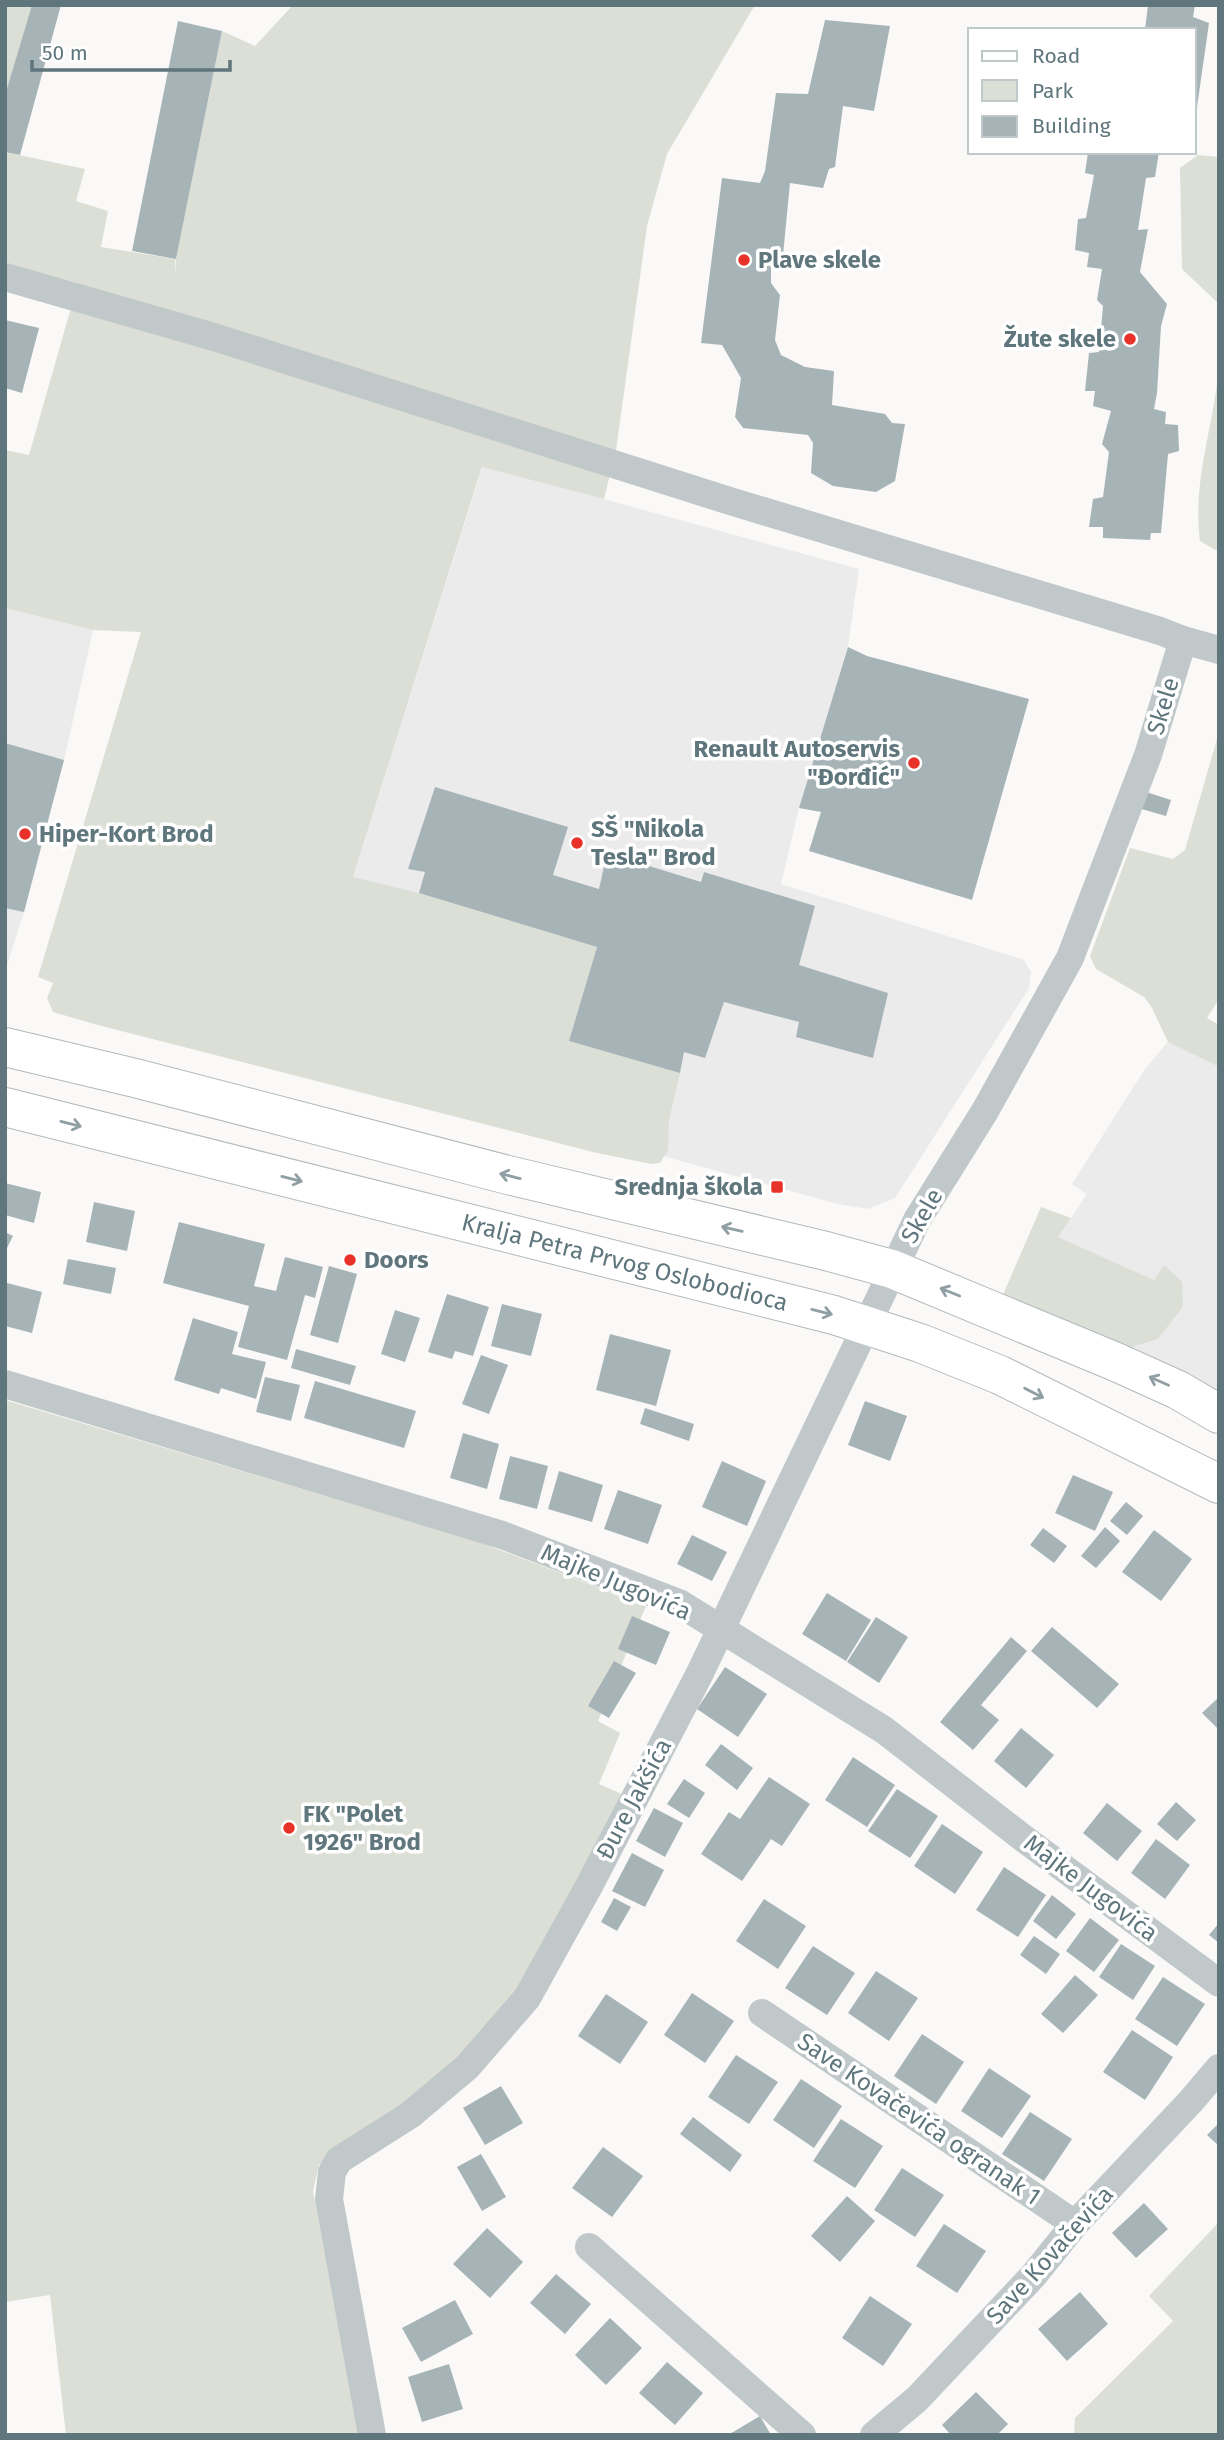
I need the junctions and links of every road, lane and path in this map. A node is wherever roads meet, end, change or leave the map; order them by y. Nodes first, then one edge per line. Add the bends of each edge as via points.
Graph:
1 (5, 277) edge
2 (1183, 640) junction
3 (1219, 650) edge
4 (5, 1047) edge
5 (5, 1107) edge
6 (892, 1269) junction
7 (865, 1326) junction
8 (5, 1384) edge
9 (1219, 1414) edge
10 (1219, 1484) edge
11 (721, 1629) junction
12 (1219, 1983) edge
13 (762, 2013) dead end
14 (1219, 2068) edge
15 (1075, 2224) junction
16 (589, 2248) dead end
17 (372, 2435) edge
18 (802, 2435) edge
19 (874, 2435) edge

1 - 2 street via 214,337
2 - 3 street
2 - 6 street, Skele via 1148,755 1070,958 985,1111 916,1220
6 -> 4 main road
5 -> 7 main road, Kralja Petra Prvog Oslobodioca via 805,1307
6 - 7 street, Đure Jakšića
9 -> 6 main road via 1116,1362
7 -> 10 main road, Kralja Petra Prvog Oslobodioca via 1000,1375
7 - 11 street, Đure Jakšića
8 - 11 street, Majke Jugovića via 502,1535 679,1603
11 - 12 street, Majke Jugovića via 884,1730
11 - 17 street, Đure Jakšića via 527,1998 467,2067 410,2115 339,2160 332,2172 329,2199
13 - 15 street, Save Kovačevića ogranak 1
14 - 15 street, Save Kovačevića
15 - 19 street, Save Kovačevića via 918,2399
16 - 18 street

